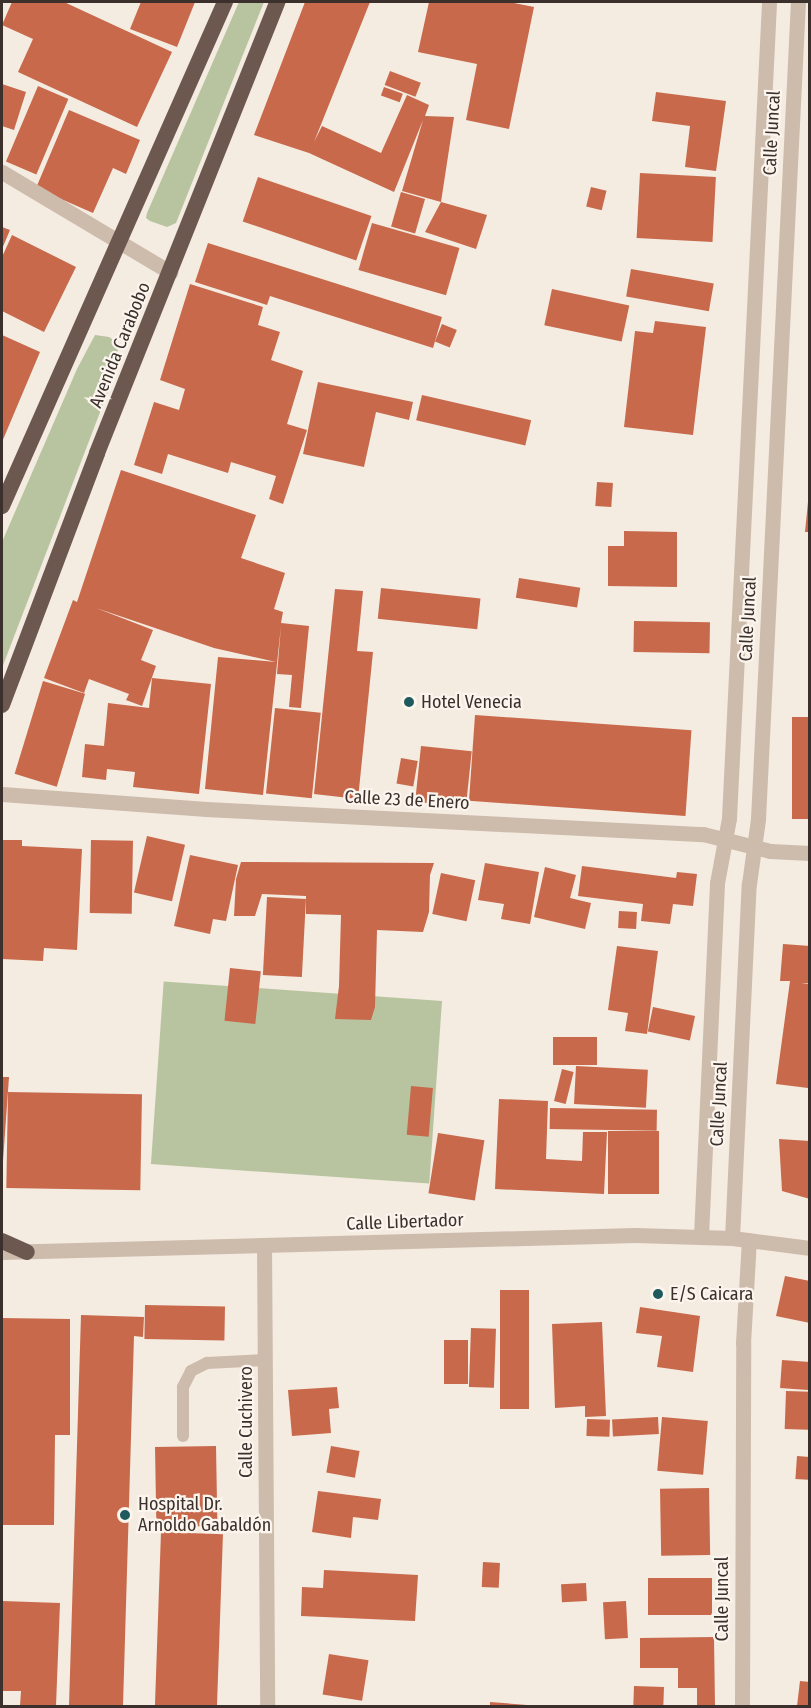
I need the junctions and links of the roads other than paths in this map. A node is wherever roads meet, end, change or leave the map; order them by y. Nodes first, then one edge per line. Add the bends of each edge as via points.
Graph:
1 (225, 2) edge
2 (277, 2) edge
3 (770, 2) edge
4 (798, 2) edge
5 (2, 172) edge
6 (119, 242) junction
7 (170, 272) junction
8 (2, 506) edge
9 (2, 705) edge
10 (2, 794) edge
11 (725, 840) junction
12 (754, 847) junction
13 (810, 853) edge
14 (701, 1236) junction
15 (732, 1238) junction
16 (749, 1240) junction
17 (2, 1241) edge
18 (264, 1245) junction
19 (810, 1248) edge
20 (2, 1252) edge
21 (27, 1252) junction
22 (265, 1360) junction
23 (183, 1436) dead end
24 (267, 1707) edge
25 (742, 1707) edge

1 - 6 highway
2 - 7 highway, Avenida Carabobo
3 - 11 street, Calle Juncal
4 - 12 street, Calle Juncal
5 - 6 street
6 - 7 street
6 - 8 highway
7 - 9 highway, Avenida Carabobo
10 - 11 street, Calle 23 de Enero via 206,809 704,834
11 - 12 street, Calle 23 de Enero
11 - 14 street, Calle Juncal via 717,883
12 - 13 street, Calle 23 de Enero
12 - 15 street, Calle Juncal
14 - 15 street, Calle Libertador
14 - 18 street, Calle Libertador
15 - 16 street, Calle Libertador
16 - 19 street, Calle Libertador
16 - 25 street, Calle Juncal via 743,1343
17 - 21 highway
18 - 21 street, Calle Libertador
18 - 22 street, Calle Cuchivero
20 - 21 street, Calle Libertador
22 - 23 lane via 207,1363 191,1371 183,1387
22 - 24 street, Calle Cuchivero

